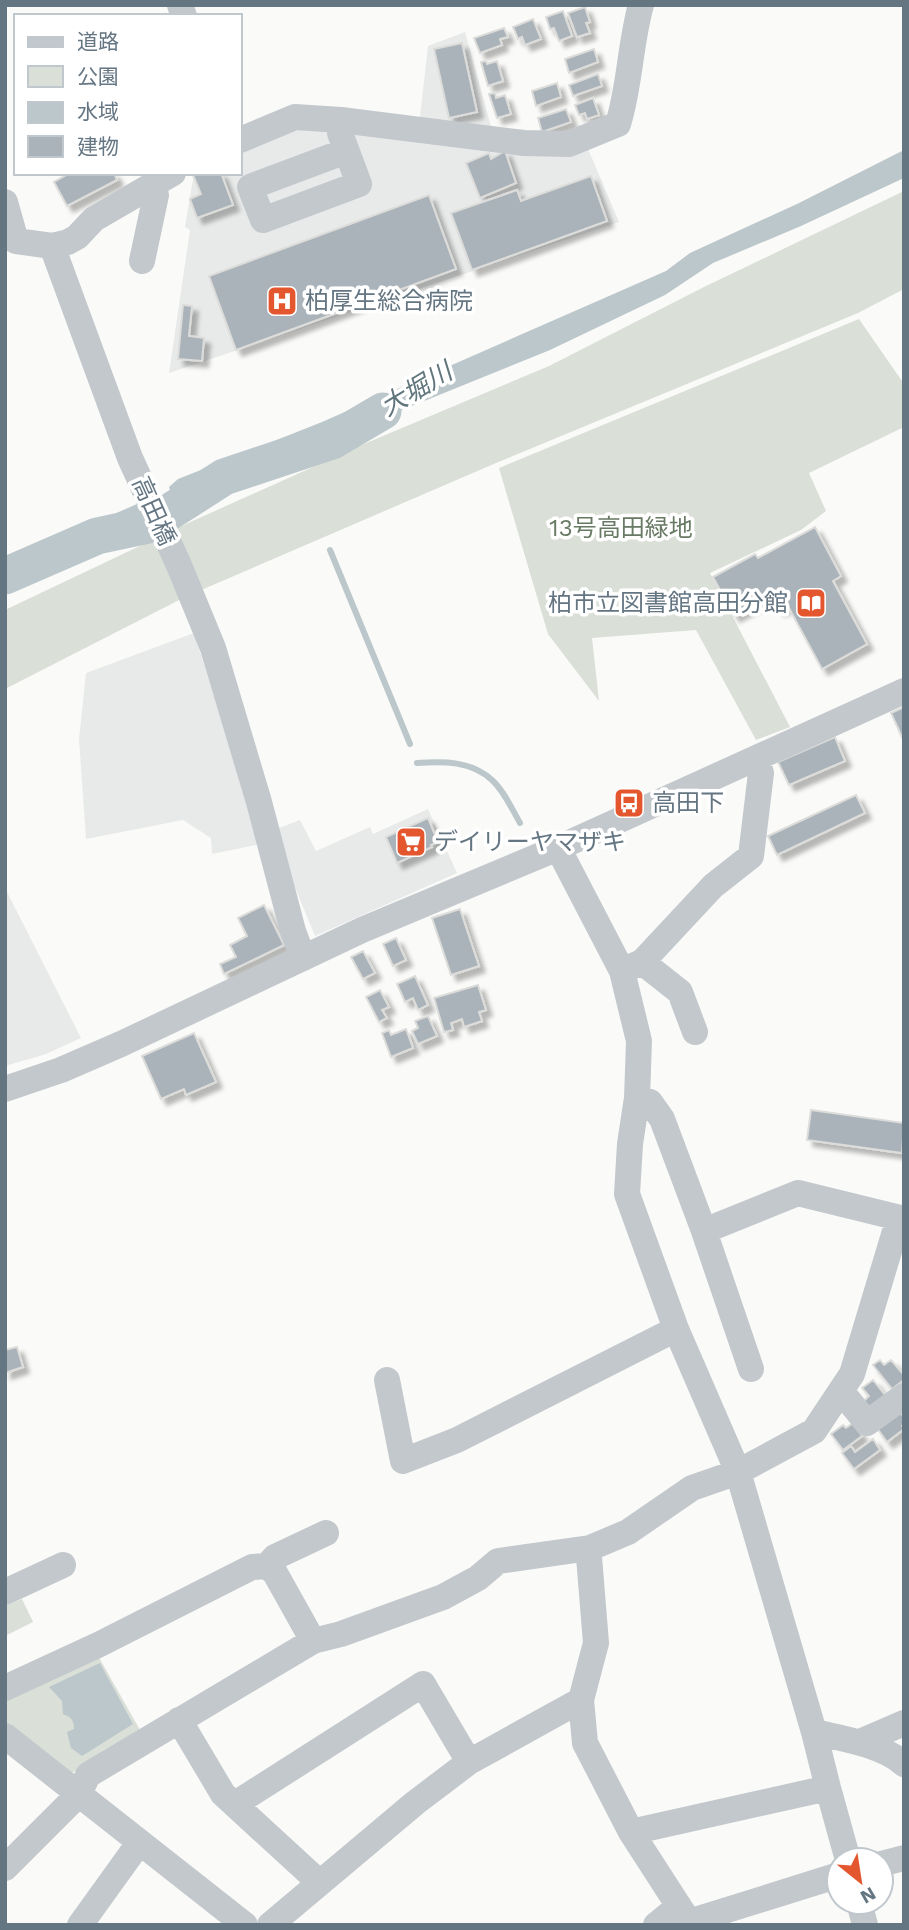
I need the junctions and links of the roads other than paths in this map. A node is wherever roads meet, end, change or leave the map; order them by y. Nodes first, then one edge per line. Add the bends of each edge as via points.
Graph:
1 (641, 5) edge
2 (341, 120) junction
3 (242, 139) edge
4 (346, 151) dead end
5 (162, 180) edge
6 (5, 202) edge
7 (10, 239) edge
8 (52, 246) junction
9 (142, 261) dead end
10 (904, 691) edge
11 (757, 759) junction
12 (558, 848) junction
13 (303, 958) junction
14 (632, 967) junction
15 (695, 1031) dead end
16 (5, 1089) edge
17 (637, 1098) junction
18 (901, 1219) edge
19 (704, 1231) junction
20 (676, 1329) junction
21 (751, 1369) dead end
22 (387, 1380) dead end
23 (841, 1391) junction
24 (904, 1396) edge
25 (738, 1472) junction
26 (326, 1533) dead end
27 (590, 1548) junction
28 (63, 1565) dead end
29 (267, 1566) junction
30 (5, 1592) edge
31 (313, 1641) junction
32 (5, 1688) edge
33 (581, 1700) junction
34 (179, 1720) junction
35 (904, 1723) edge
36 (814, 1732) junction
37 (5, 1736) edge
38 (860, 1742) junction
39 (469, 1762) junction
40 (904, 1764) edge
41 (828, 1788) junction
42 (79, 1794) junction
43 (235, 1804) junction
44 (631, 1832) junction
45 (139, 1843) junction
46 (844, 1846) edge
47 (5, 1868) edge
48 (825, 1879) edge
49 (320, 1883) junction
50 (686, 1918) edge
51 (243, 1924) edge
52 (80, 1925) edge
53 (271, 1925) edge
54 (656, 1925) edge

1 - 2 street via 618,124 569,144 524,143
2 - 3 street via 295,117
2 - 4 street
5 - 8 street via 94,219 77,237
5 - 9 street
6 - 7 street
7 - 8 street
8 - 13 street, 高田橋 via 130,458 213,648
10 - 11 street
11 - 12 street
11 - 14 street via 761,773 751,856 713,886
12 - 13 street
12 - 14 street
13 - 16 street via 121,1044
14 - 15 street via 680,992
14 - 17 street via 639,1041
17 - 19 street via 650,1102 662,1119
17 - 20 street via 627,1194
18 - 19 street via 798,1193
18 - 23 street via 852,1374
19 - 21 street
20 - 22 street via 457,1440 403,1461
20 - 25 street
23 - 24 street via 867,1423
23 - 25 street via 814,1431
25 - 27 street via 692,1488 628,1532
25 - 36 street
26 - 29 street via 275,1557
27 - 31 street via 498,1561 443,1597
27 - 33 street via 596,1643
28 - 30 street
29 - 31 street
29 - 32 street via 252,1567
31 - 34 street
33 - 39 street
33 - 44 street via 585,1743
34 - 42 street via 88,1775
34 - 43 street via 223,1794
35 - 38 street
36 - 38 street
36 - 41 street
37 - 42 street
38 - 40 street
39 - 43 street via 423,1684
39 - 49 street
41 - 44 street
41 - 46 street
42 - 45 street
42 - 47 street
43 - 49 street
44 - 50 street
45 - 51 street
45 - 52 street
48 - 50 street
49 - 53 street
50 - 54 street

